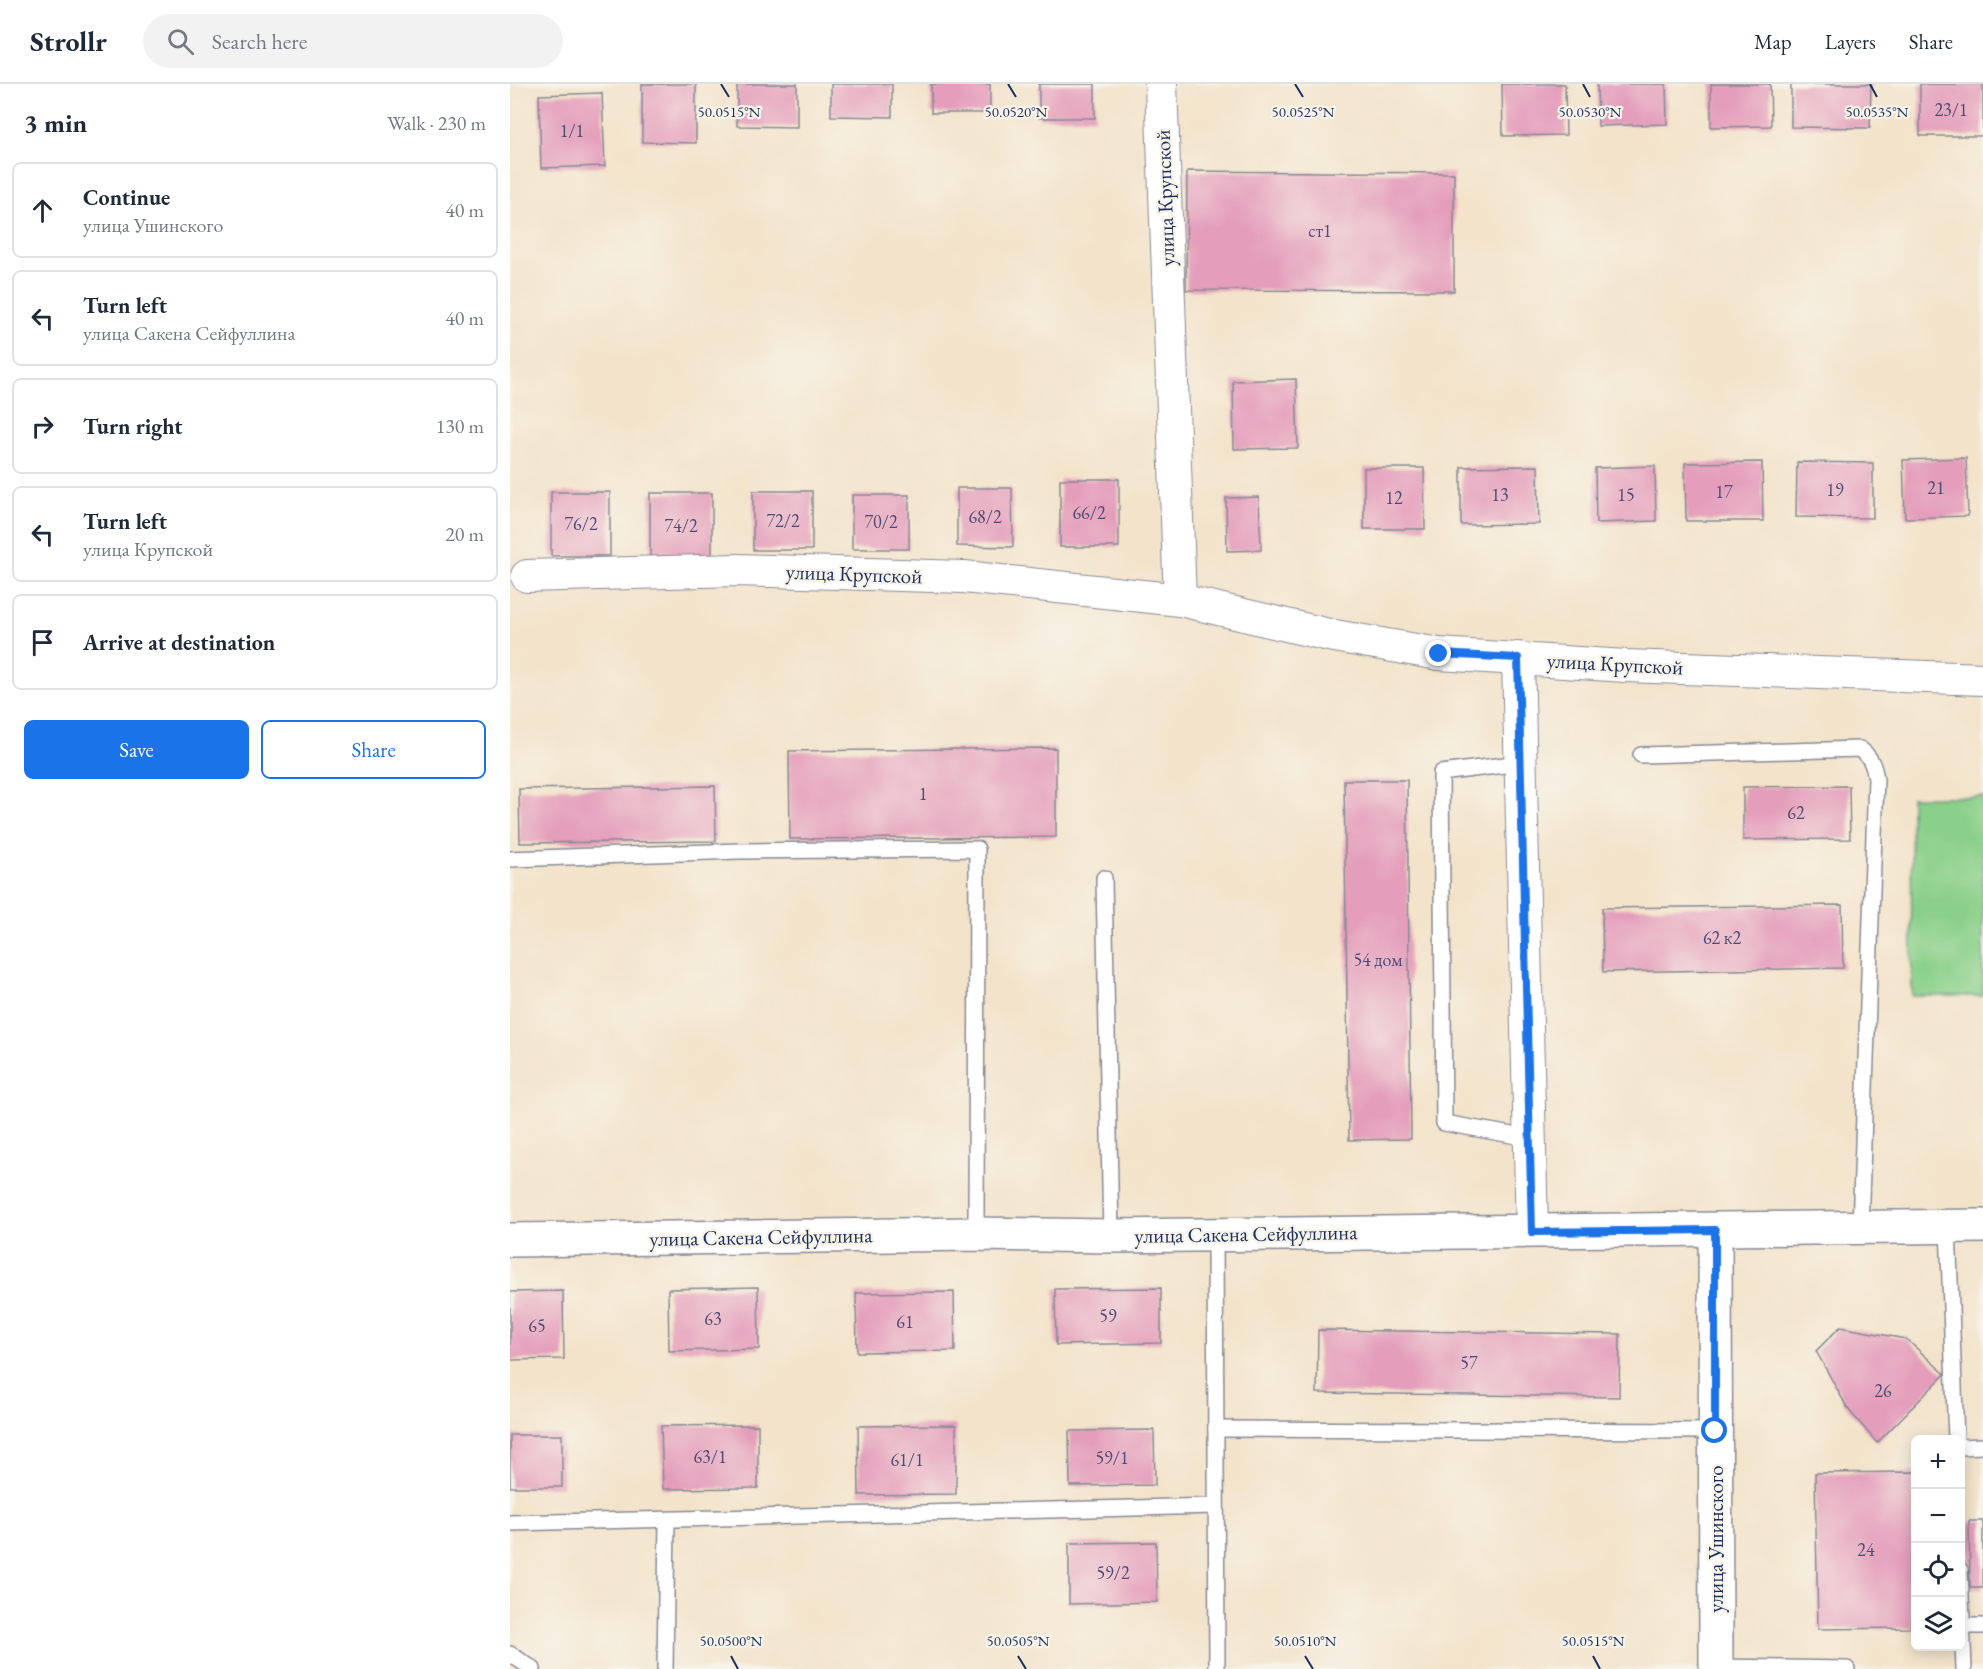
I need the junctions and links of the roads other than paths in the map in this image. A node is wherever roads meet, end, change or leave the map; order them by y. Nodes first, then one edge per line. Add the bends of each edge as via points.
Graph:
1 (1161, 84) edge
2 (527, 576) dead end
3 (1180, 600) junction
4 (1518, 658) junction
5 (1983, 679) edge
6 (1641, 755) dead end
7 (1520, 763) junction
8 (510, 859) edge
9 (1104, 878) dead end
10 (1529, 1138) junction
11 (1983, 1226) edge
12 (1948, 1227) junction
13 (1860, 1228) junction
14 (1715, 1230) junction
15 (1532, 1232) junction
16 (976, 1234) junction
17 (1215, 1235) junction
18 (1111, 1236) junction
19 (510, 1240) edge
20 (1216, 1429) junction
21 (1715, 1431) junction
22 (1956, 1435) edge
23 (1983, 1446) edge
24 (1965, 1447) edge
25 (1216, 1506) junction
26 (667, 1520) junction
27 (510, 1524) edge
28 (1965, 1626) edge
29 (1983, 1626) edge
30 (1963, 1651) edge
31 (510, 1654) edge
32 (1716, 1668) edge
33 (533, 1669) edge
34 (665, 1669) edge
35 (1217, 1669) edge
36 (1847, 1669) edge
37 (1964, 1669) edge

1 - 3 street, улица Крупской
2 - 3 street, улица Крупской via 737,570 964,577
3 - 4 street, улица Крупской via 1340,637 1439,654
4 - 5 street, улица Крупской
4 - 7 street
6 - 13 lane via 1860,748 1869,756 1876,791
7 - 10 street
7 - 10 lane via 1441,773 1444,1123
8 - 16 lane via 739,851 977,849
9 - 18 lane
10 - 15 street
11 - 12 street, улица Сакена Сейфуллина
12 - 13 street, улица Сакена Сейфуллина
12 - 22 lane
13 - 14 street, улица Сакена Сейфуллина
14 - 15 street, улица Сакена Сейфуллина
14 - 21 street, улица Ушинского
15 - 17 street, улица Сакена Сейфуллина
16 - 18 street, улица Сакена Сейфуллина
16 - 19 street, улица Сакена Сейфуллина
17 - 18 street, улица Сакена Сейфуллина
17 - 20 lane
20 - 21 lane
20 - 25 lane
21 - 32 street, улица Ушинского
23 - 24 lane
25 - 26 lane
25 - 35 lane
26 - 27 lane
26 - 34 lane
28 - 29 lane
30 - 37 lane
31 - 33 lane
32 - 36 lane

